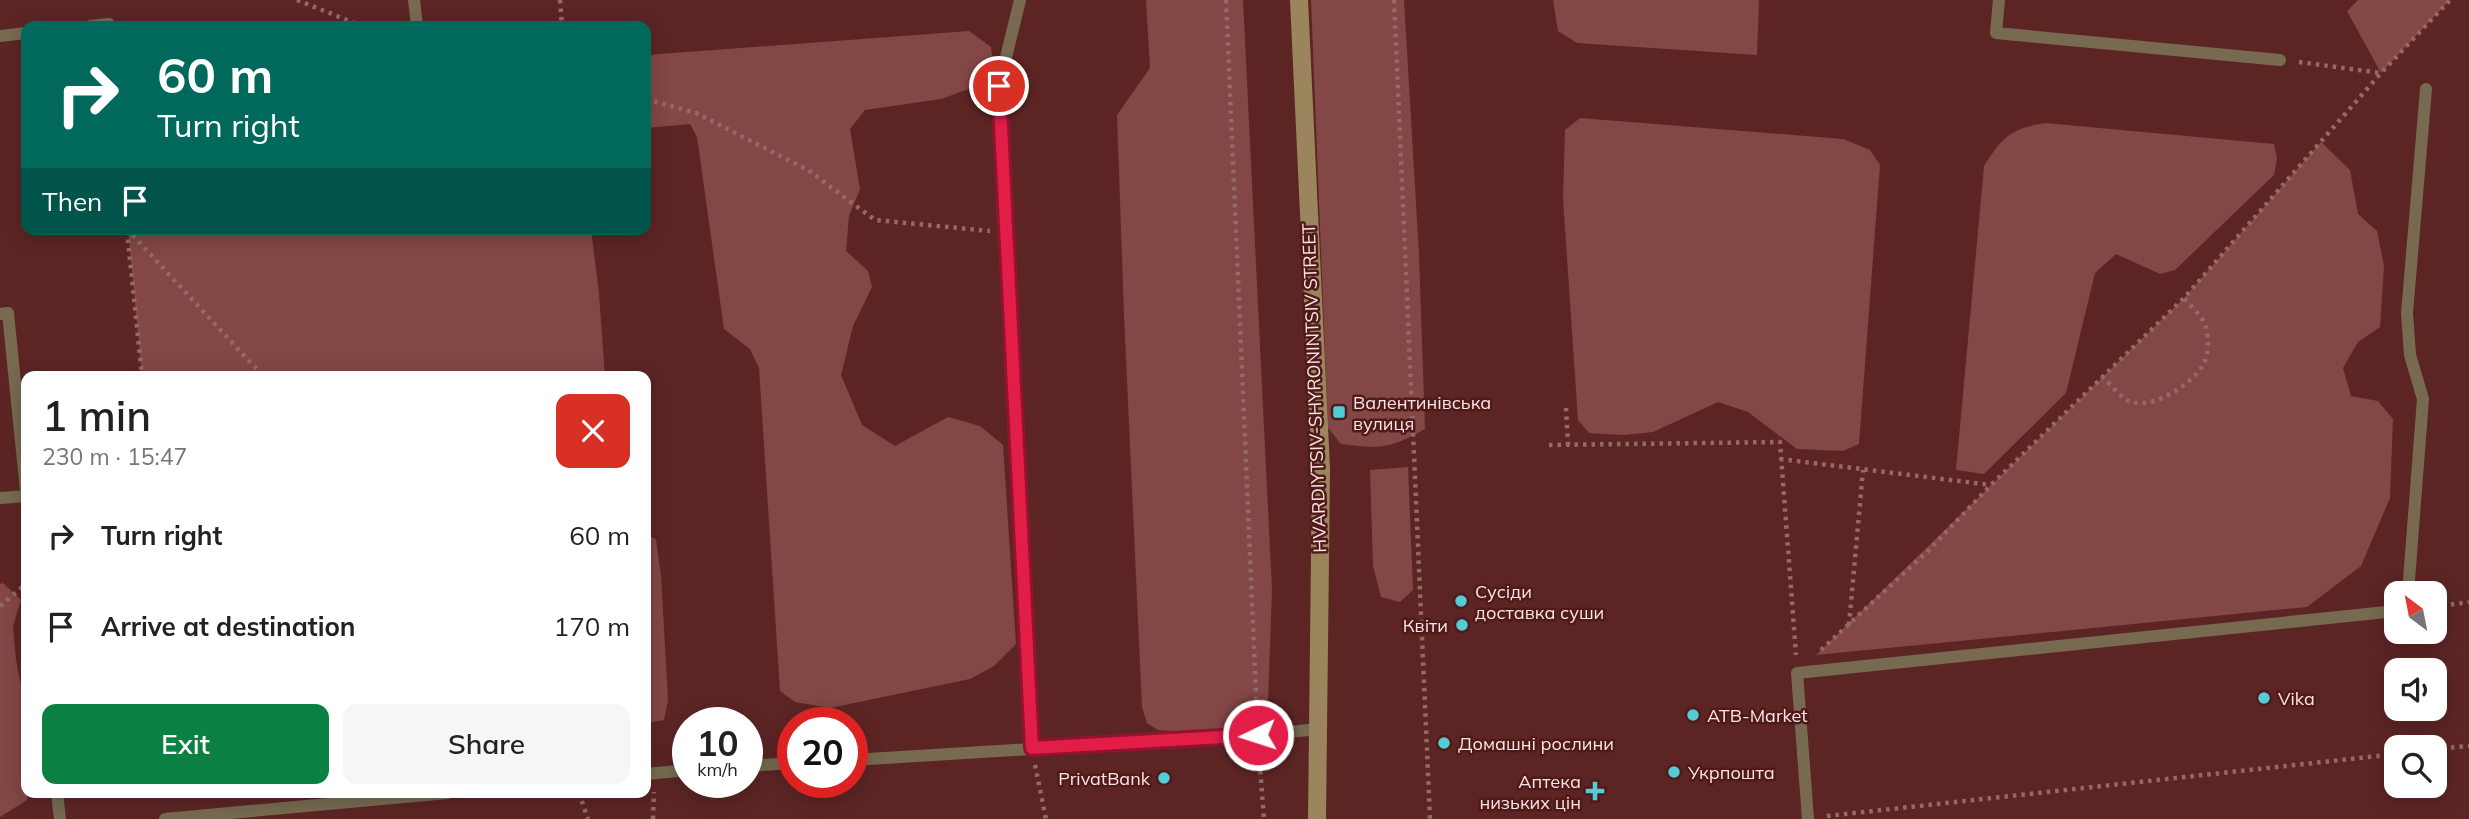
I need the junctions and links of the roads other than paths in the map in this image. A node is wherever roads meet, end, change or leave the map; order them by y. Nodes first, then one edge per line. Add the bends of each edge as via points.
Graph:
1 (414, 0) edge
2 (1020, 0) edge
3 (1299, 0) edge
4 (1998, 0) edge
5 (416, 21) edge
6 (21, 34) edge
7 (0, 36) edge
8 (2280, 60) road end
9 (2426, 89) dead end
10 (0, 314) edge
11 (21, 443) edge
12 (21, 494) edge
13 (0, 498) edge
14 (2409, 581) edge
15 (2384, 612) edge
16 (1319, 729) junction
17 (1032, 748) junction
18 (868, 759) edge
19 (672, 772) edge
20 (651, 774) edge
21 (58, 798) edge
22 (394, 798) edge
23 (1808, 818) edge
24 (60, 819) edge
25 (165, 819) edge
26 (1317, 819) edge

1 - 5 lane
2 - 17 lane via 999,86
3 - 16 main road, HVARDIYTSIV-SHYRONINTSIV STREET via 1321,469
4 - 8 lane via 1996,33
6 - 7 lane
9 - 14 lane via 2407,313 2410,355 2423,399
10 - 11 lane via 8,313
12 - 13 lane
15 - 23 lane via 1797,673
16 - 17 lane
16 - 26 main road, HVARDIYTSIV-SHYRONINTSIV STREET
17 - 18 lane
19 - 20 lane
21 - 24 lane
22 - 25 lane

